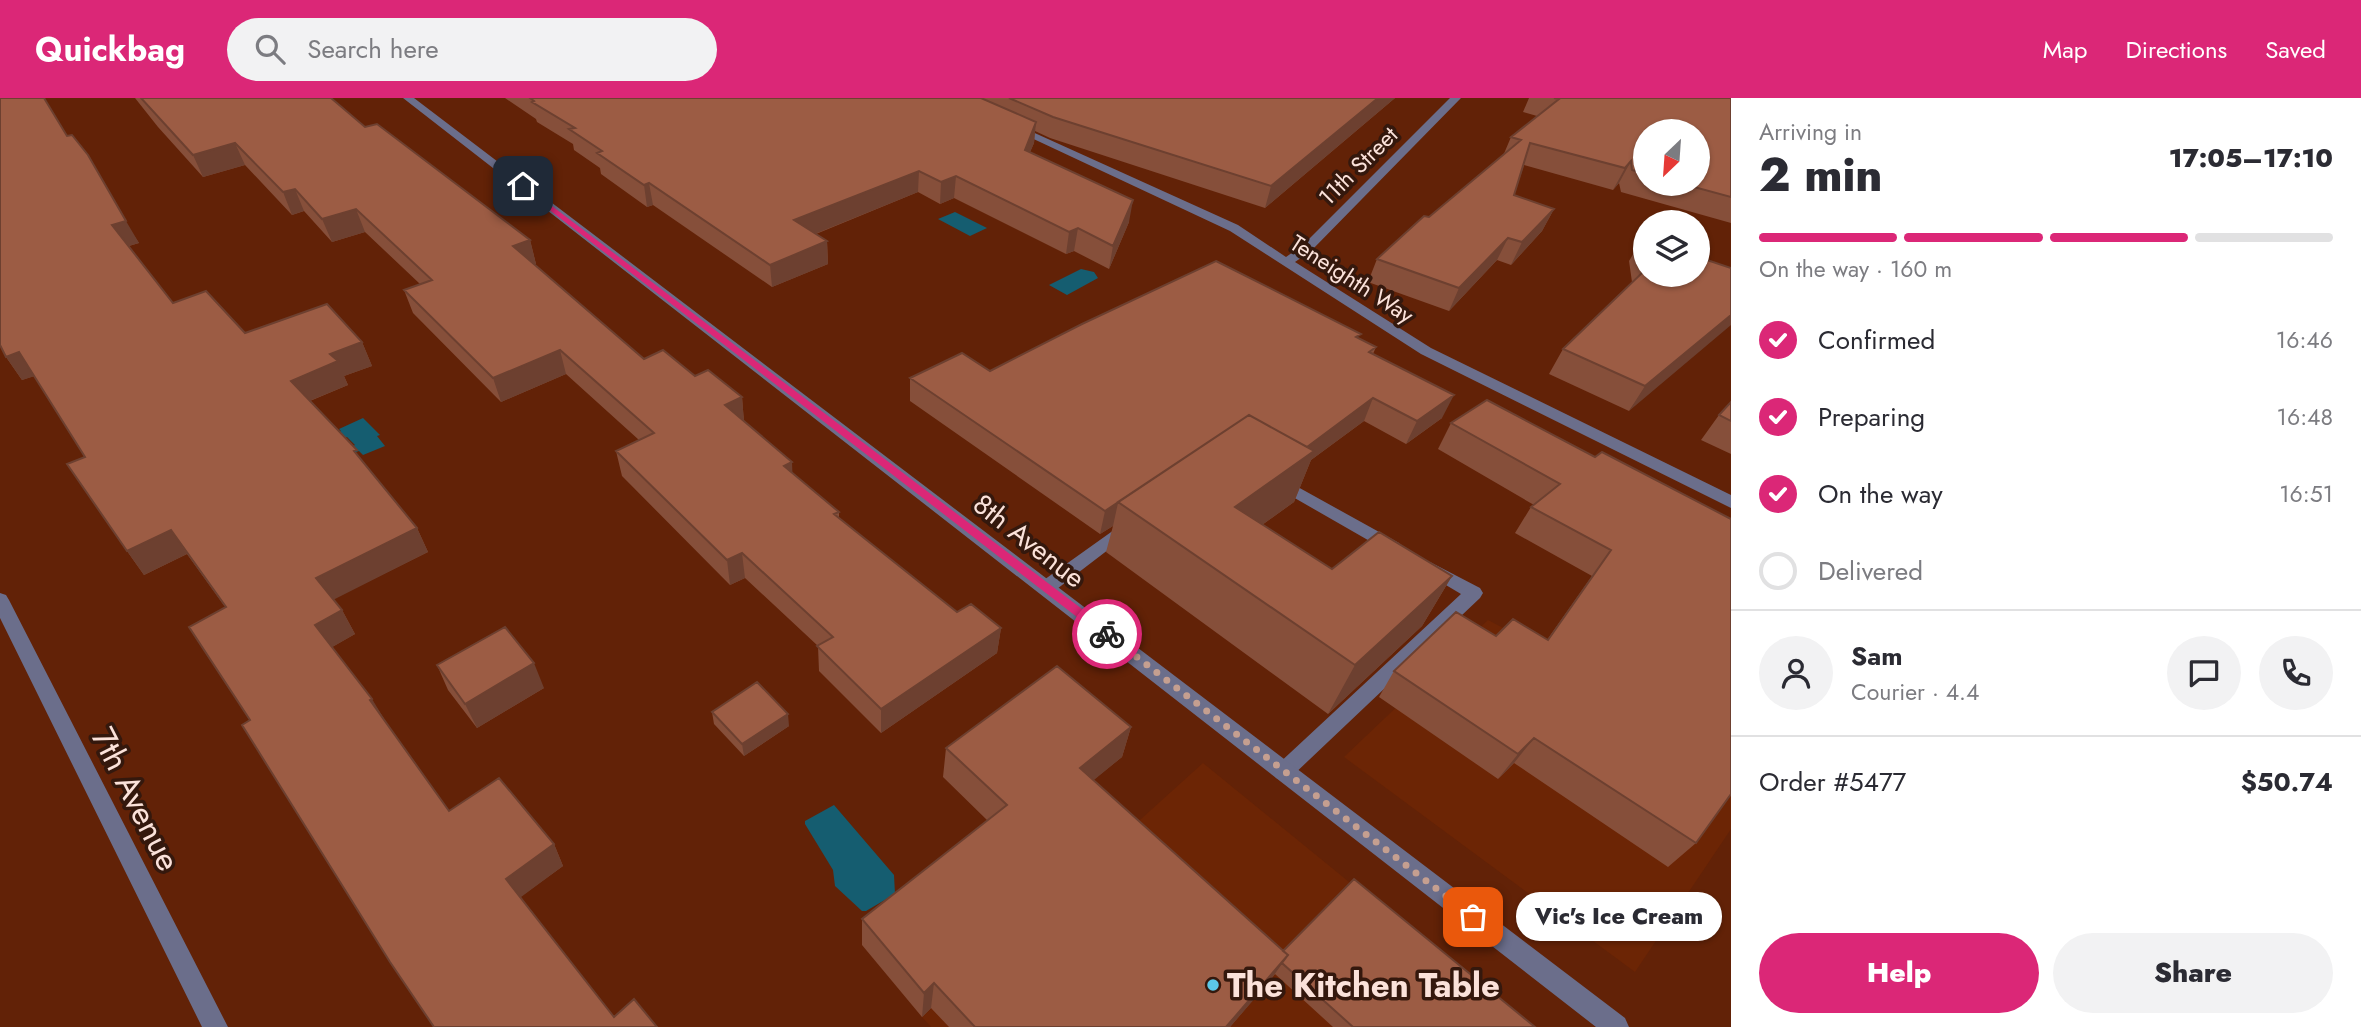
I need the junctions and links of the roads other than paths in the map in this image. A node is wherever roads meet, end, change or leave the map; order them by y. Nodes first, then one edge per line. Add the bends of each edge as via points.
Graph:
1 (408, 98) edge
2 (1456, 98) edge
3 (997, 120) edge
4 (1288, 261) junction
5 (1256, 469) edge
6 (1731, 502) edge
7 (1144, 515) edge
8 (1047, 587) junction
9 (0, 600) edge
10 (1283, 772) junction
11 (215, 1027) edge
12 (1616, 1027) edge

1 - 8 street, 8th Avenue
2 - 4 street, 11th Street via 1307,248
3 - 4 street, Teneighth Way via 1186,204
4 - 6 street, Teneighth Way via 1426,351
5 - 10 street via 1474,593
7 - 8 street
8 - 10 street, 8th Avenue
9 - 11 street, 7th Avenue
10 - 12 street, 8th Avenue

